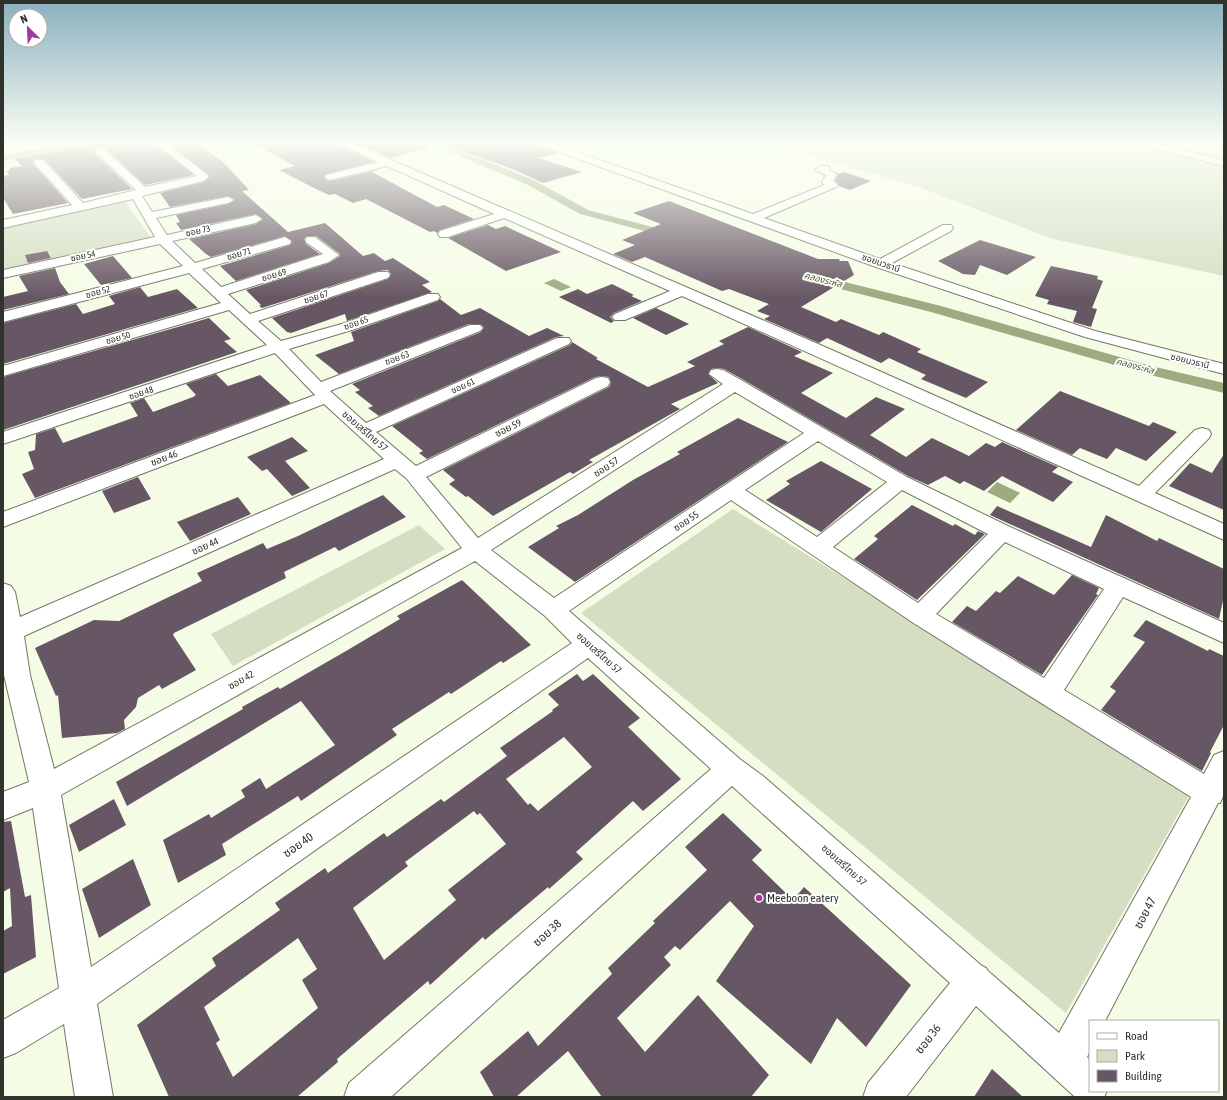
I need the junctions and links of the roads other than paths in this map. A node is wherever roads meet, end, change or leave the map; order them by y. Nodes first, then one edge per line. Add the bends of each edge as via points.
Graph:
1 (68, 194) edge
2 (134, 194) edge
3 (141, 194) edge
4 (457, 194) edge
5 (687, 194) edge
6 (810, 194) edge
7 (228, 200) dead end
8 (80, 207) junction
9 (503, 215) junction
10 (150, 216) junction
11 (256, 218) dead end
12 (754, 218) junction
13 (4, 221) edge
14 (948, 228) dead end
15 (444, 234) dead end
16 (164, 239) junction
17 (311, 240) dead end
18 (285, 241) dead end
19 (881, 264) junction
20 (192, 268) junction
21 (3, 274) edge
22 (383, 275) dead end
23 (682, 291) junction
24 (433, 296) dead end
25 (234, 305) junction
26 (3, 317) edge
27 (620, 317) dead end
28 (475, 328) dead end
29 (563, 341) dead end
30 (278, 347) junction
31 (1224, 369) edge
32 (3, 371) edge
33 (717, 374) dead end
34 (602, 382) dead end
35 (735, 384) junction
36 (323, 393) junction
37 (363, 431) junction
38 (818, 432) junction
39 (1202, 434) dead end
40 (3, 438) edge
41 (406, 467) junction
42 (900, 481) junction
43 (731, 490) junction
44 (1142, 495) junction
45 (3, 520) edge
46 (1002, 532) junction
47 (1224, 533) edge
48 (819, 547) junction
49 (476, 550) junction
50 (1118, 586) junction
51 (3, 592) edge
52 (553, 610) junction
53 (920, 616) junction
54 (11, 631) junction
55 (1224, 634) edge
56 (589, 644) junction
57 (10, 678) edge
58 (1048, 693) junction
59 (1224, 764) edge
60 (731, 769) junction
61 (45, 789) junction
62 (1210, 793) junction
63 (3, 806) edge
64 (974, 980) junction
65 (77, 997) junction
66 (3, 1040) edge
67 (1064, 1062) junction
68 (1089, 1084) edge
69 (94, 1097) edge
70 (363, 1097) edge
71 (882, 1097) edge

1 - 8 street
2 - 8 street
3 - 10 street, ซอยเสรีไทย 57
4 - 9 street
5 - 12 street, ซอยนวธานี
6 - 12 street
7 - 10 street
8 - 13 street
9 - 15 street
9 - 23 street
10 - 16 street, ซอยเสรีไทย 57
11 - 16 street, ซอย 73
12 - 19 street, ซอยนวธานี
14 - 19 street
16 - 20 street, ซอยเสรีไทย 57
16 - 21 street, ซอย 54
17 - 25 street, ซอย 69 via 332,255
18 - 20 street, ซอย 71
19 - 31 street, ซอยนวธานี via 1090,334
20 - 25 street, ซอยเสรีไทย 57
20 - 26 street, ซอย 52
22 - 25 street, ซอย 67
23 - 27 street
23 - 44 street
24 - 30 street, ซอย 65 via 350,326
25 - 30 street, ซอยเสรีไทย 57
25 - 32 street, ซอย 50
28 - 36 street, ซอย 63
29 - 37 street, ซอย 61
30 - 36 street, ซอยเสรีไทย 57
30 - 40 street, ซอย 48
33 - 35 street
34 - 41 street, ซอย 59
35 - 38 street
35 - 49 street, ซอย 57
36 - 37 street, ซอยเสรีไทย 57
36 - 45 street, ซอย 46
37 - 41 street, ซอยเสรีไทย 57
38 - 42 street
38 - 43 street, ซอย 55
39 - 44 street
41 - 49 street, ซอยเสรีไทย 57
41 - 54 street, ซอย 44
42 - 46 street
42 - 48 street
43 - 48 street
43 - 52 street, ซอย 55
44 - 47 street
46 - 50 street
46 - 53 street
48 - 53 street
49 - 52 street, ซอยเสรีไทย 57
49 - 61 street, ซอย 42
50 - 55 street
50 - 58 street
51 - 54 street
52 - 56 street, ซอยเสรีไทย 57
53 - 58 street
54 - 57 street
56 - 60 street, ซอยเสรีไทย 57
56 - 65 street, ซอย 40
57 - 61 street
58 - 62 street
59 - 62 street, ซอย 47
60 - 64 street, ซอยเสรีไทย 57 via 753,785
60 - 70 street, ซอย 38
61 - 63 street, ซอย 42
61 - 65 street
62 - 67 street, ซอย 47
64 - 67 street, ซอยเสรีไทย 57
64 - 71 street, ซอย 36
65 - 66 street, ซอย 40
65 - 69 street
67 - 68 street, ซอยเสรีไทย 57

